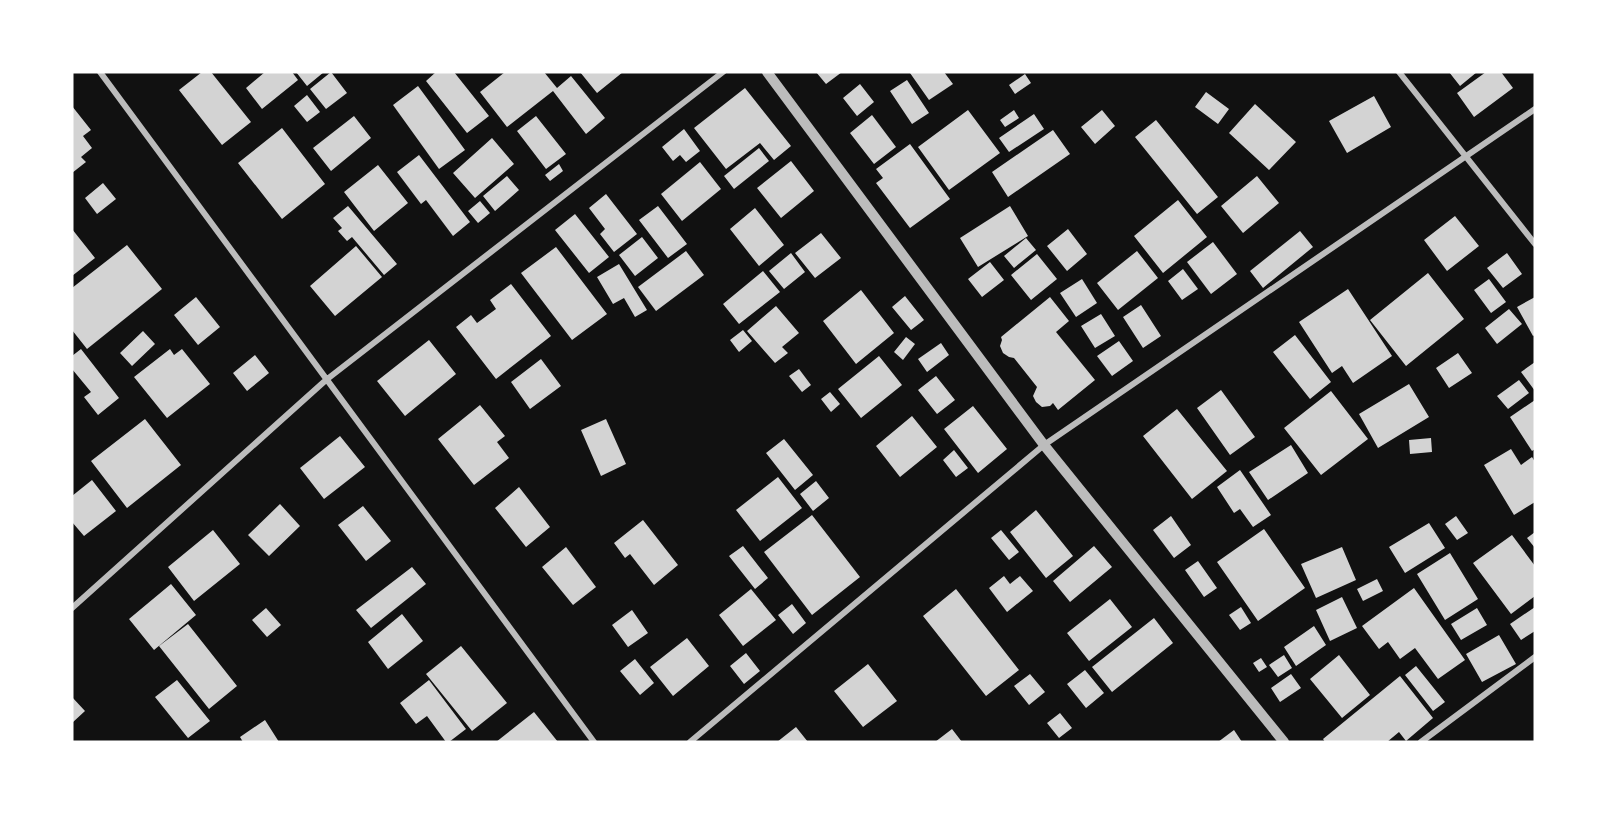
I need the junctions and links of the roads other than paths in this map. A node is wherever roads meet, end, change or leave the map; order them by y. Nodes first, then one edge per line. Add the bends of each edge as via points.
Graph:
1 (100, 72) edge
2 (723, 72) edge
3 (767, 72) edge
4 (1398, 72) edge
5 (1535, 109) edge
6 (1466, 157) junction
7 (1535, 244) edge
8 (326, 380) junction
9 (1044, 445) junction
10 (72, 608) edge
11 (1535, 657) edge
12 (594, 742) edge
13 (690, 742) edge
14 (1284, 742) edge
15 (1421, 742) edge

1 - 8 street
2 - 8 street
3 - 9 street
4 - 6 street
5 - 6 street
6 - 7 street
6 - 9 street
8 - 10 street
8 - 12 street
9 - 13 street
9 - 14 street
11 - 15 street

